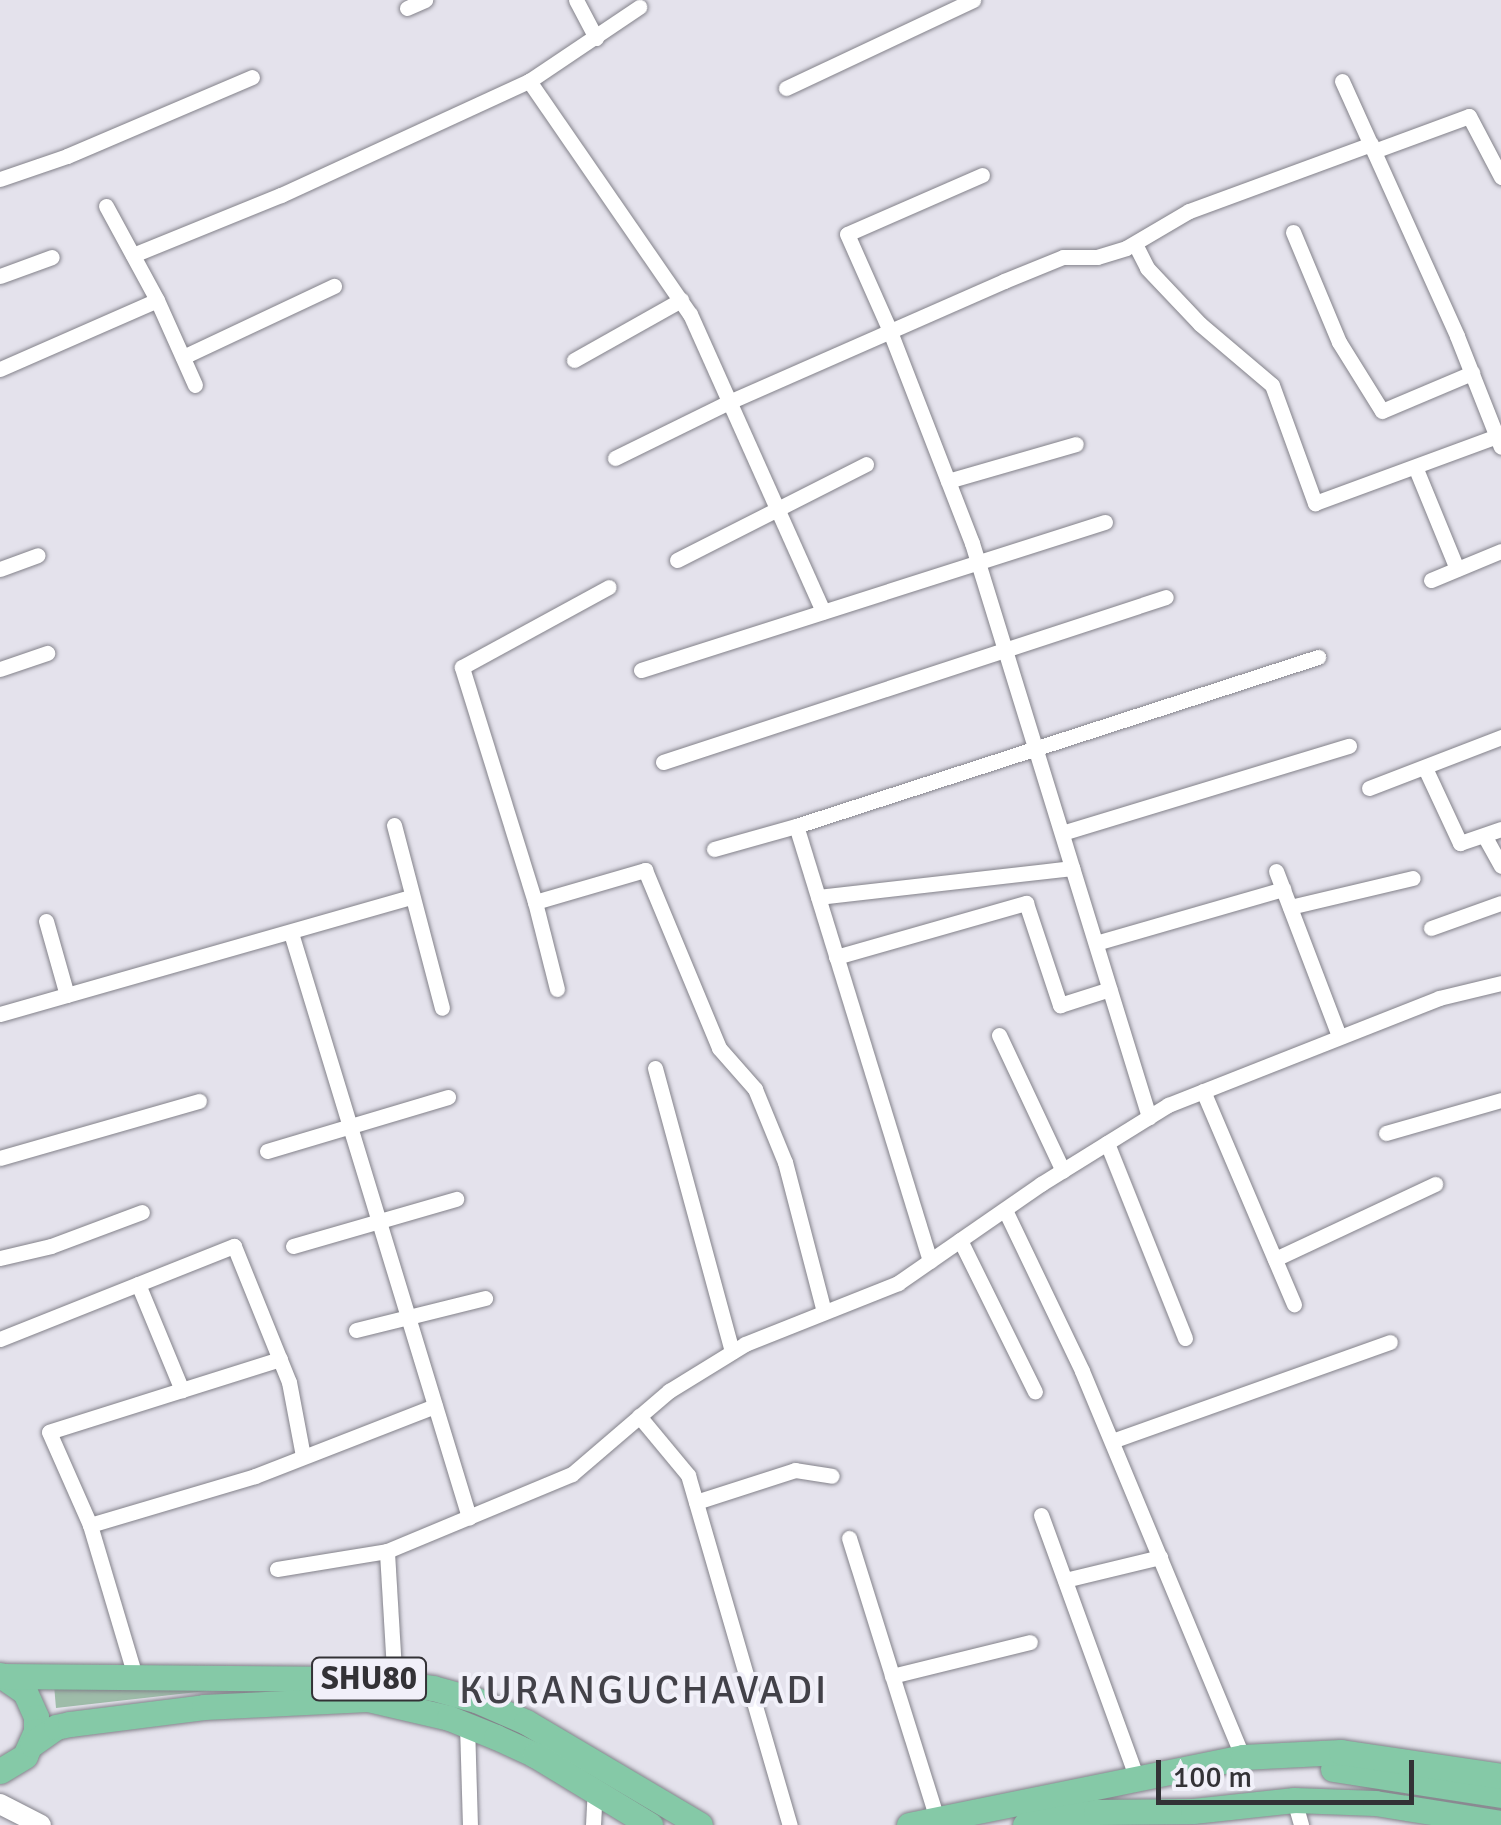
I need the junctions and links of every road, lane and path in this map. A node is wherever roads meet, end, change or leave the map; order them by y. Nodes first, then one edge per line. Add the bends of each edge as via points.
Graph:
1 (425, 0) edge
2 (576, 0) edge
3 (973, 0) edge
4 (639, 7) dead end
5 (408, 8) dead end
6 (596, 38) junction
7 (252, 77) dead end
8 (1342, 80) dead end
9 (529, 81) junction
10 (786, 88) dead end
11 (1372, 147) junction
12 (982, 174) dead end
13 (1501, 178) edge
14 (0, 179) edge
15 (106, 206) dead end
16 (1293, 232) dead end
17 (1135, 244) junction
18 (133, 255) junction
19 (52, 257) dead end
20 (0, 276) edge
21 (334, 286) dead end
22 (158, 300) junction
23 (681, 300) junction
24 (889, 329) junction
25 (183, 357) junction
26 (574, 360) dead end
27 (0, 370) edge
28 (1472, 373) junction
29 (195, 384) dead end
30 (731, 401) junction
31 (1499, 442) edge
32 (1076, 444) dead end
33 (615, 458) dead end
34 (866, 464) dead end
35 (1416, 469) junction
36 (948, 481) junction
37 (780, 507) junction
38 (1105, 522) dead end
39 (1501, 551) edge
40 (38, 555) dead end
41 (677, 560) dead end
42 (978, 562) junction
43 (0, 569) edge
44 (1457, 569) junction
45 (1430, 580) dead end
46 (608, 587) dead end
47 (1166, 597) dead end
48 (823, 612) junction
49 (1006, 650) junction
50 (47, 653) dead end
51 (1318, 657) dead end
52 (0, 669) edge
53 (641, 670) dead end
54 (1501, 736) edge
55 (1035, 746) junction
56 (1348, 746) dead end
57 (663, 762) dead end
58 (1425, 768) junction
59 (1369, 788) dead end
60 (394, 825) dead end
61 (796, 826) junction
62 (1501, 829) edge
63 (1062, 833) junction
64 (1485, 837) junction
65 (714, 849) dead end
66 (1501, 866) edge
67 (1072, 868) junction
68 (1276, 870) dead end
69 (1414, 878) dead end
70 (1283, 888) junction
71 (410, 897) junction
72 (818, 898) junction
73 (535, 902) junction
74 (1501, 903) edge
75 (1290, 907) junction
76 (46, 921) dead end
77 (1431, 928) dead end
78 (290, 933) junction
79 (1096, 943) junction
80 (836, 957) junction
81 (1501, 983) edge
82 (1110, 989) junction
83 (557, 990) dead end
84 (66, 996) junction
85 (442, 1008) dead end
86 (0, 1014) edge
87 (998, 1035) dead end
88 (1340, 1036) junction
89 (655, 1068) dead end
90 (1203, 1090) junction
91 (448, 1098) dead end
92 (1501, 1100) edge
93 (199, 1101) dead end
94 (1149, 1117) junction
95 (349, 1124) junction
96 (1386, 1132) dead end
97 (1107, 1143) junction
98 (267, 1151) dead end
99 (0, 1158) edge
100 (1062, 1171) junction
101 (1436, 1184) dead end
102 (456, 1199) dead end
103 (1004, 1210) junction
104 (142, 1212) dead end
105 (378, 1220) junction
106 (960, 1240) junction
107 (292, 1246) dead end
108 (0, 1258) edge
109 (1275, 1259) junction
110 (930, 1261) junction
111 (138, 1284) junction
112 (484, 1298) dead end
113 (1294, 1304) dead end
114 (824, 1312) junction
115 (408, 1318) junction
116 (356, 1330) dead end
117 (0, 1338) edge
118 (1185, 1338) dead end
119 (1390, 1342) dead end
120 (732, 1352) junction
121 (280, 1359) junction
122 (182, 1390) junction
123 (1035, 1392) dead end
124 (435, 1406) junction
125 (639, 1416) junction
126 (1112, 1441) junction
127 (303, 1456) junction
128 (832, 1476) dead end
129 (696, 1502) junction
130 (1041, 1516) dead end
131 (469, 1517) junction
132 (90, 1525) junction
133 (850, 1538) dead end
134 (387, 1551) junction
135 (1160, 1556) junction
136 (277, 1569) dead end
137 (1065, 1580) junction
138 (1030, 1642) dead end
139 (1, 1670) edge
140 (136, 1676) junction
141 (892, 1676) junction
142 (396, 1693) junction
143 (467, 1725) junction
144 (28, 1750) junction
145 (0, 1772) edge
146 (1247, 1773) junction
147 (1501, 1776) edge
148 (1138, 1782) junction
149 (0, 1790) edge
150 (595, 1791) junction
151 (1501, 1795) edge
152 (0, 1804) edge
153 (1298, 1812) edge
154 (1501, 1812) edge
155 (1414, 1816) edge
156 (1195, 1818) edge
157 (937, 1819) junction
158 (1098, 1819) edge
159 (1501, 1823) edge
160 (41, 1825) edge
161 (470, 1825) edge
162 (593, 1825) edge
163 (650, 1825) edge
164 (700, 1825) edge
165 (790, 1825) edge
166 (909, 1825) edge
167 (1025, 1825) edge

1 - 5 street
2 - 6 street
3 - 10 street
4 - 6 street
6 - 9 street
7 - 14 street
8 - 11 street
9 - 18 street
9 - 23 street
11 - 13 street via 1469,116
11 - 17 street via 1189,212
11 - 28 street
12 - 24 street via 847,234
15 - 18 street
16 - 28 street via 1339,342 1382,411
17 - 24 street via 1097,257 1064,257
17 - 35 street via 1146,268 1200,324 1272,385 1314,502
18 - 22 street
19 - 20 street
21 - 25 street
22 - 25 street
22 - 27 street
23 - 26 street
23 - 30 street
24 - 30 street
24 - 36 street
25 - 29 street
28 - 31 street
30 - 33 street
30 - 37 street
31 - 35 street
32 - 36 street
34 - 37 street
35 - 44 street
36 - 42 street
37 - 41 street
37 - 48 street
38 - 42 street
39 - 44 street
40 - 43 street
42 - 48 street
42 - 49 street
44 - 45 street
46 - 73 street via 462,667
47 - 49 street
48 - 53 street
49 - 55 street
49 - 57 street
50 - 52 street
51 - 55 street
54 - 58 street
55 - 61 street
55 - 63 street
56 - 63 street
58 - 59 street
58 - 64 street via 1460,843
60 - 71 street
61 - 65 street
61 - 72 street
62 - 64 street
63 - 67 street
64 - 66 street
67 - 72 street
67 - 79 street
68 - 70 street
69 - 75 street
70 - 75 street
70 - 79 street
71 - 78 street
71 - 85 street
72 - 80 street
73 - 83 street
73 - 114 street via 646,870 718,1048 755,1088 785,1162
74 - 77 street
75 - 88 street
76 - 84 street
78 - 84 street
78 - 95 street
79 - 82 street
80 - 82 street via 1026,903 1060,1006
80 - 110 street
81 - 88 street via 1438,998
82 - 94 street
84 - 86 street
87 - 100 street
88 - 90 street
89 - 120 street
90 - 94 street
90 - 109 street
91 - 95 street
92 - 96 street
93 - 99 street
94 - 97 street
95 - 98 street
95 - 105 street
97 - 100 street
97 - 118 street
100 - 103 street
101 - 109 street
102 - 105 street
103 - 106 street
103 - 126 street
104 - 108 street
105 - 107 street
105 - 115 street
106 - 110 street
106 - 123 street
109 - 113 street
110 - 114 street via 898,1283
111 - 117 street
111 - 121 street via 234,1246
111 - 122 street
112 - 115 street
114 - 120 street
115 - 116 street
115 - 124 street
119 - 126 street
120 - 125 street
121 - 122 street
121 - 127 street
122 - 132 street via 49,1432
124 - 127 street
124 - 131 street
125 - 129 street via 688,1475
125 - 131 street via 572,1474
126 - 135 street
127 - 132 street
128 - 129 street via 795,1470
129 - 165 street
130 - 137 street
131 - 134 street
132 - 140 street
133 - 141 street
134 - 136 street
134 - 142 street
135 - 137 street
135 - 146 street
137 - 148 street
138 - 141 street
139 - 140 main road, SHU80
139 - 144 main road, SHU80 via 33,1704 36,1731
140 - 142 main road, SHU80
141 - 157 street
142 - 143 main road, SHU80
142 - 144 main road, SHU80 via 70,1724
142 - 164 main road, SHU80 via 476,1700 526,1722
143 - 150 main road, SHU80
143 - 161 street
144 - 145 main road, SHU80
144 - 149 main road
146 - 147 main road via 1342,1752
146 - 148 main road via 1186,1766
146 - 151 main road via 1360,1771
146 - 154 main road
146 - 158 main road
148 - 157 main road
150 - 162 street
150 - 163 main road, SHU80
152 - 160 street
153 - 155 main road
153 - 156 main road
155 - 159 main road
156 - 158 main road
157 - 166 main road
158 - 167 main road

